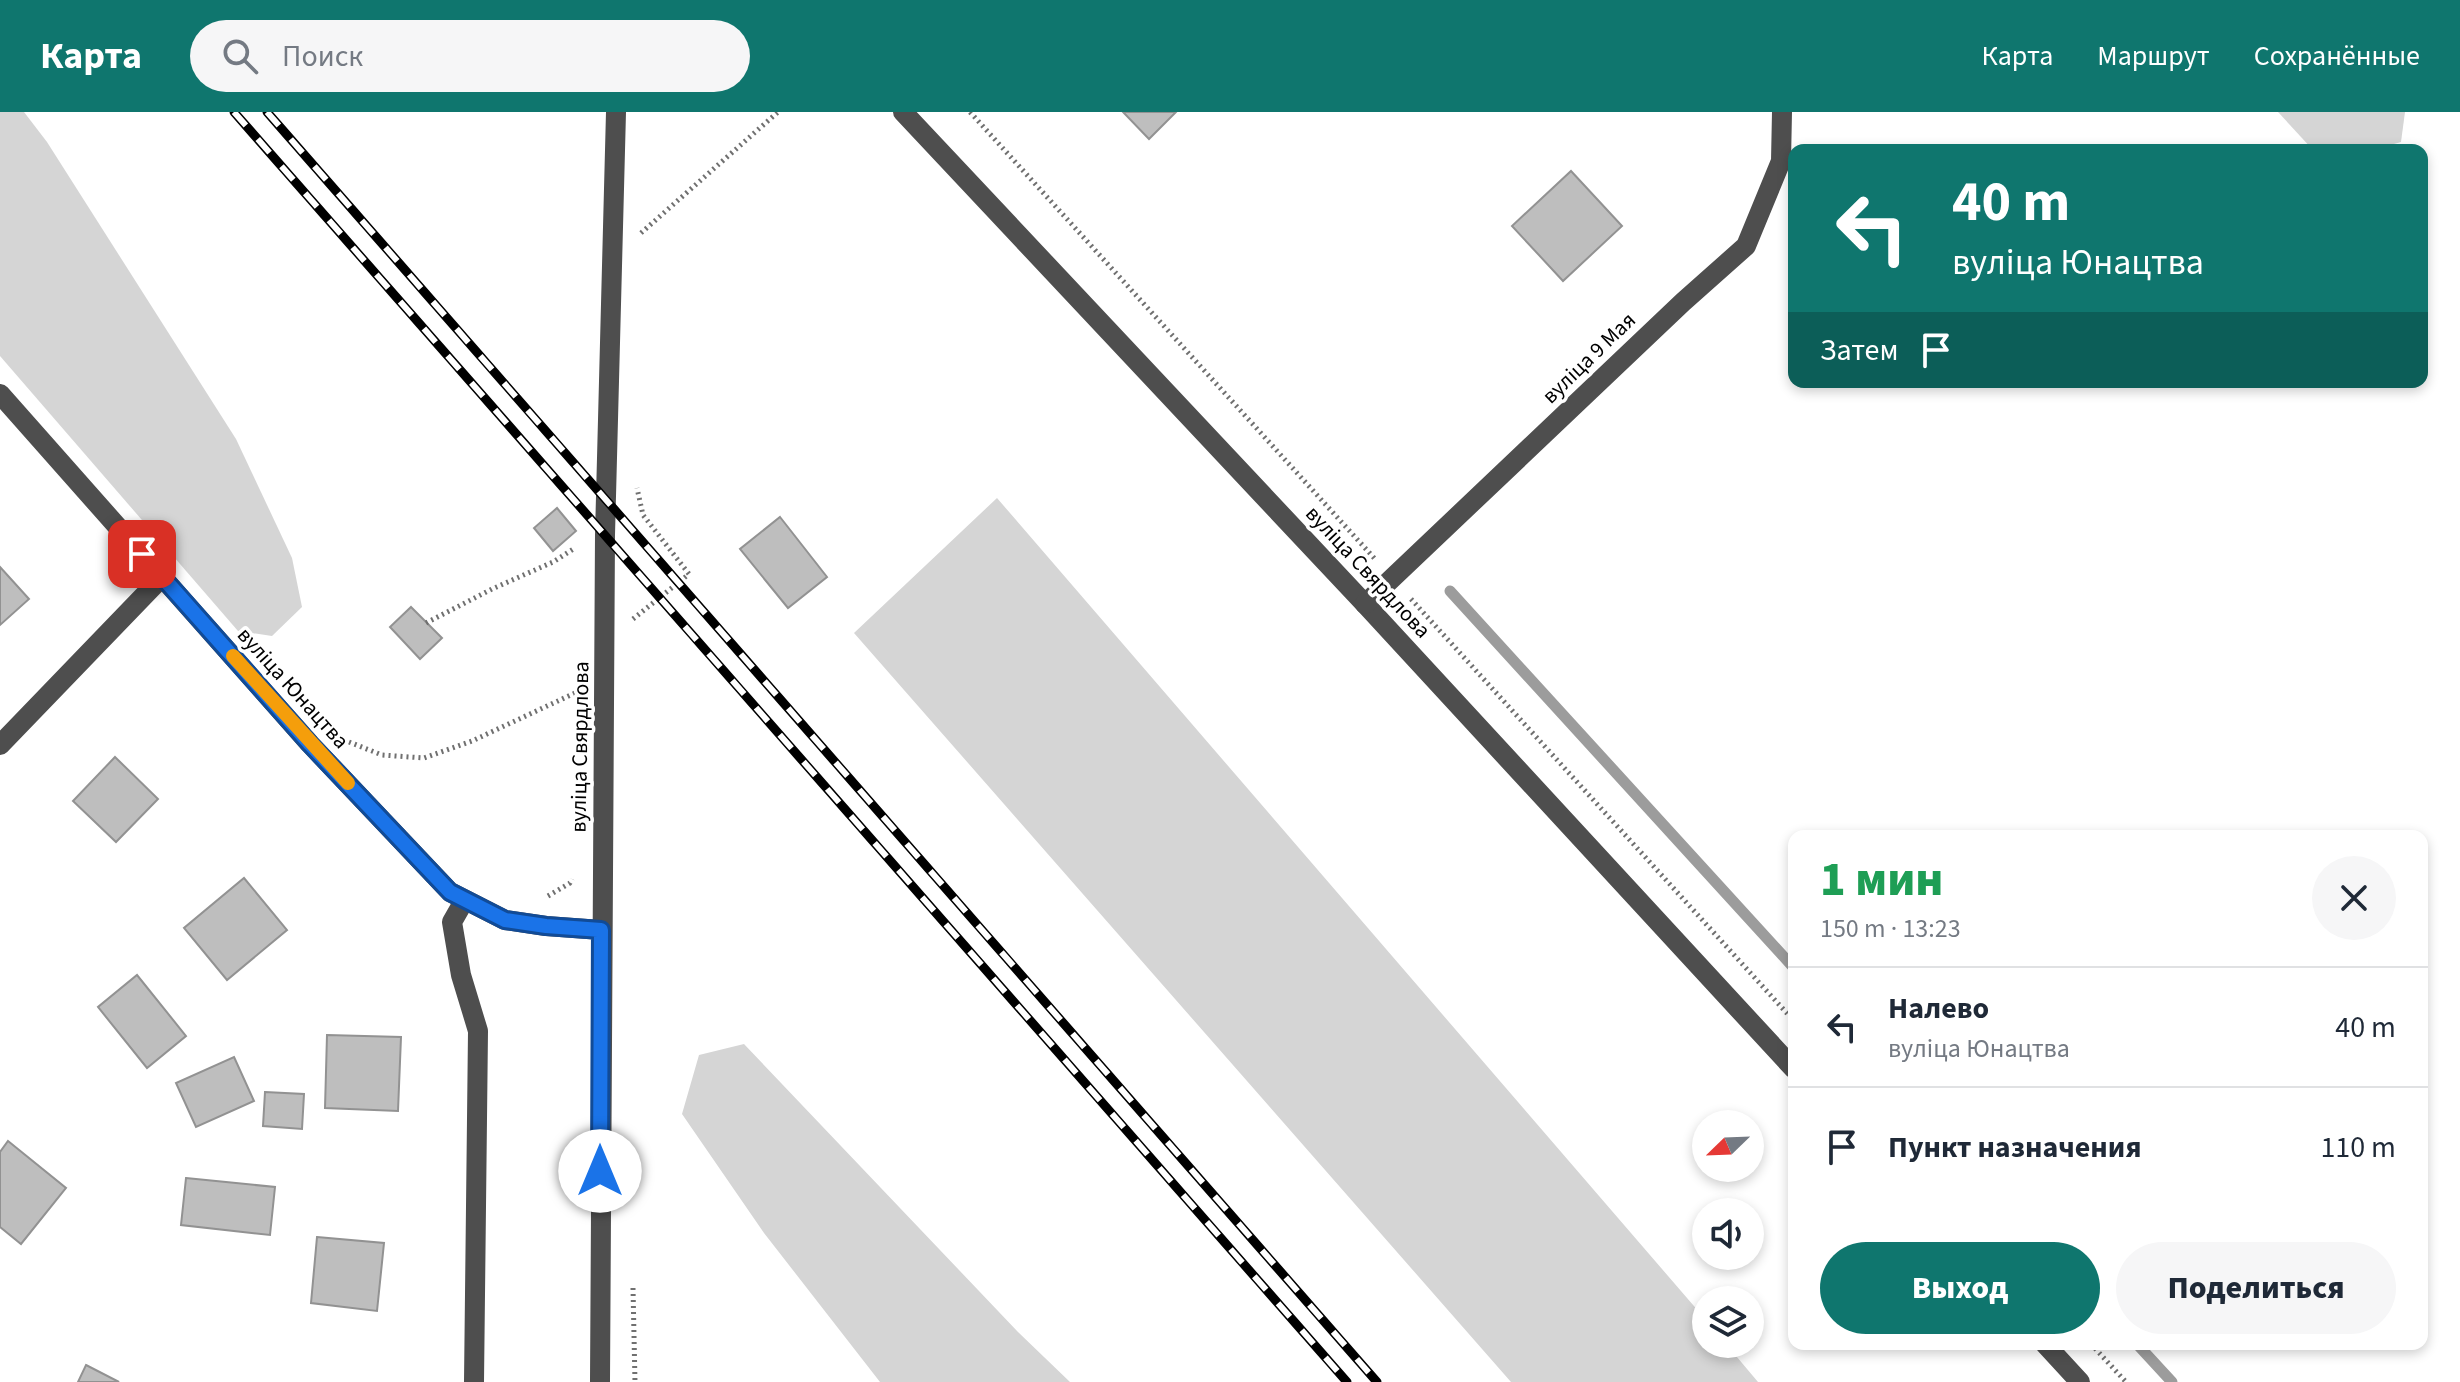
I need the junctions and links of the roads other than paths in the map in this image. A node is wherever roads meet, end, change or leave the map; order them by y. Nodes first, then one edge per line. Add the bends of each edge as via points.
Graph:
1 (616, 112) edge
2 (903, 112) edge
3 (1782, 112) edge
4 (0, 394) edge
5 (162, 577) junction
6 (1365, 604) junction
7 (0, 745) edge
8 (464, 901) junction
9 (601, 930) junction
10 (1788, 1062) edge
11 (2051, 1350) edge
12 (474, 1382) edge
13 (600, 1382) edge
14 (2080, 1382) edge

1 - 9 street, вуліца Свярдлова
2 - 6 street, вуліца Свярдлова
3 - 6 street, вуліца 9 Мая via 1781,161 1746,246
4 - 5 street, вуліца Юнацтва
5 - 7 street
5 - 8 street, вуліца Юнацтва via 310,744
6 - 10 street, вуліца Свярдлова
8 - 9 street, вуліца Юнацтва via 505,920
8 - 12 street via 452,922 478,1031
9 - 13 street, вуліца Свярдлова
11 - 14 street

